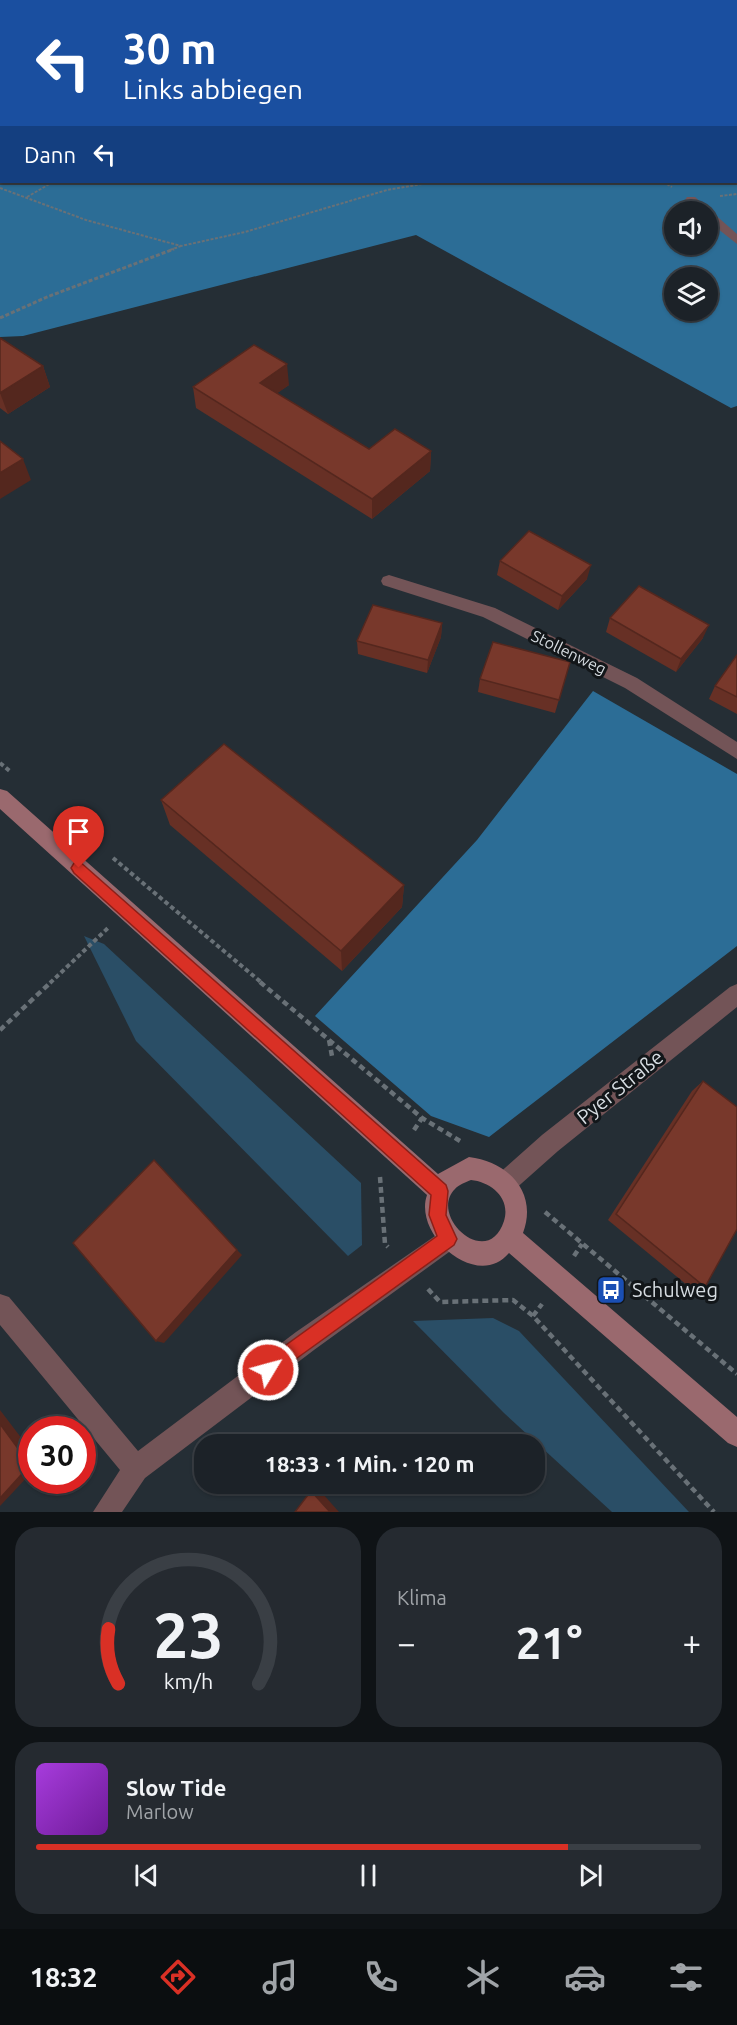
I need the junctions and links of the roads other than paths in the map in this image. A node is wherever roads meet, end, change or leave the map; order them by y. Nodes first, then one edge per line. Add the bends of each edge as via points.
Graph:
1 (718, 224) edge
2 (737, 240) edge
3 (389, 581) dead end
4 (737, 751) edge
5 (0, 798) edge
6 (737, 994) edge
7 (505, 1182) junction
8 (440, 1191) junction
9 (509, 1237) junction
10 (448, 1239) junction
11 (0, 1306) edge
12 (737, 1434) edge
13 (136, 1469) junction
14 (106, 1512) edge

1 - 2 street
3 - 4 street, Stollenweg via 499,617 631,683
5 - 8 street
6 - 7 street, Pyer Straße
7 - 8 street via 482,1168 469,1168 457,1172
7 - 9 street via 512,1192 516,1215
8 - 10 street via 437,1215
9 - 10 street via 480,1254 457,1247
9 - 12 street
10 - 13 street
11 - 13 street
13 - 14 street

